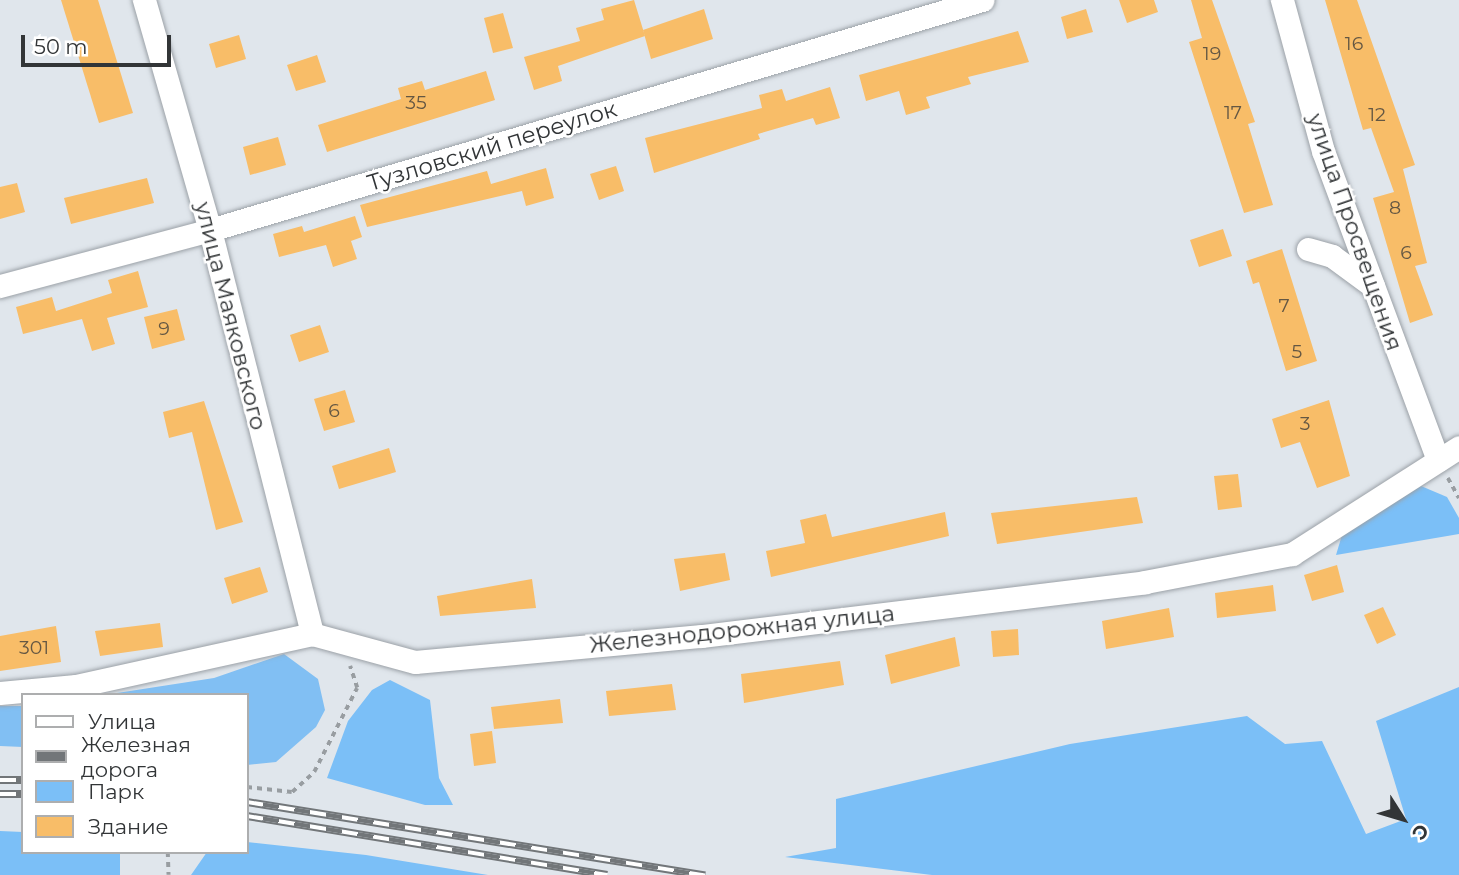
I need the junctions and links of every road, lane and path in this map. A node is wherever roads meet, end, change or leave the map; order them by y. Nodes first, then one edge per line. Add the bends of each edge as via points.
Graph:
1 (144, 0) edge
2 (982, 0) edge
3 (1282, 0) edge
4 (210, 230) junction
5 (1308, 249) dead end
6 (0, 286) edge
7 (1373, 286) junction
8 (1459, 447) edge
9 (1438, 460) junction
10 (312, 634) junction
11 (347, 644) junction
12 (0, 693) edge
13 (248, 787) edge
14 (168, 854) edge
15 (169, 875) edge

1 - 4 street, улица Маяковского
2 - 4 street, Тузловский переулок
3 - 7 street, улица Просвещения via 1323,151
4 - 6 street, Тузловский переулок
4 - 10 street, улица Маяковского
5 - 7 street via 1332,256
7 - 9 street, улица Просвещения
8 - 9 street, Железнодорожная улица
9 - 11 street, Железнодорожная улица via 1293,554 1145,582 702,636 415,662
10 - 11 street, Железнодорожная улица
10 - 12 street, Железнодорожная улица via 76,686
11 - 13 path via 357,688 314,772 292,792
14 - 15 path

